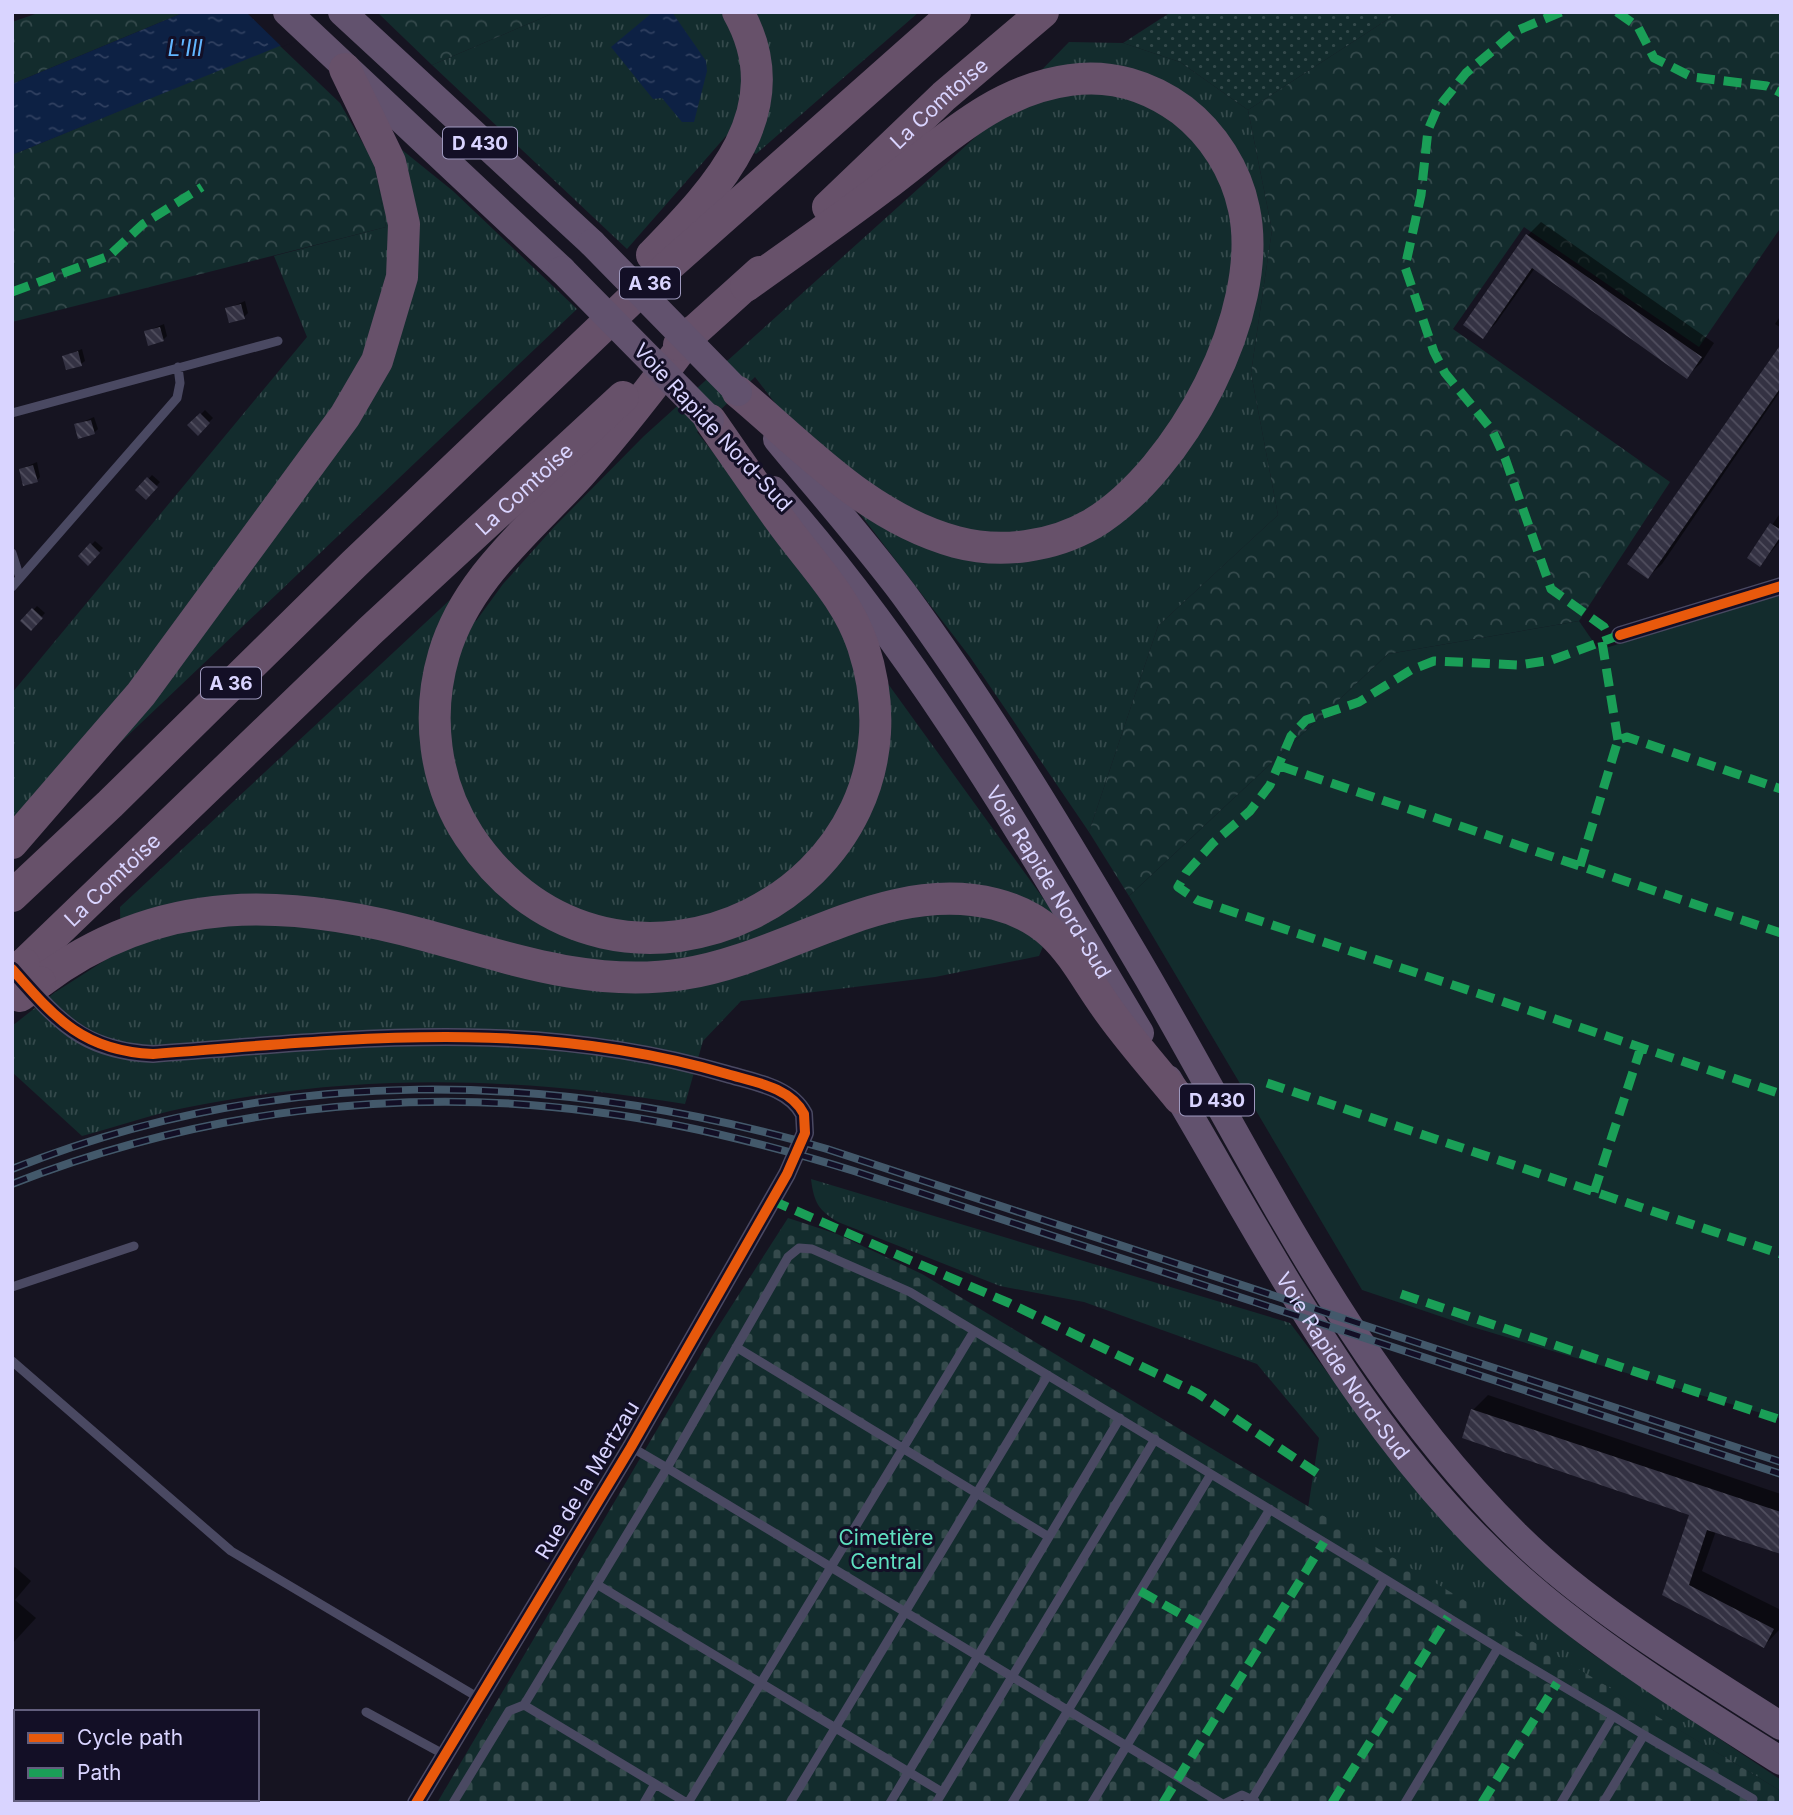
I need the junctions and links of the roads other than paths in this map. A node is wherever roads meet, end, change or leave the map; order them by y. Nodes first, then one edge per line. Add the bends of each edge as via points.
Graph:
1 (287, 12) edge
2 (342, 12) edge
3 (738, 12) edge
4 (955, 12) edge
5 (1043, 12) edge
6 (342, 65) junction
7 (746, 286) junction
8 (694, 331) junction
9 (278, 341) dead end
10 (178, 367) junction
11 (738, 392) junction
12 (12, 413) edge
13 (710, 420) junction
14 (12, 553) edge
15 (354, 564) junction
16 (20, 578) junction
17 (1781, 586) edge
18 (12, 587) edge
19 (1620, 635) dead end
20 (12, 843) edge
21 (12, 896) edge
22 (20, 981) edge
23 (1179, 1098) junction
24 (134, 1245) dead end
25 (12, 1287) edge
26 (974, 1331) junction
27 (736, 1347) junction
28 (12, 1361) edge
29 (1048, 1375) junction
30 (1120, 1418) junction
31 (1155, 1439) junction
32 (631, 1447) junction
33 (903, 1448) junction
34 (667, 1468) junction
35 (1211, 1474) junction
36 (976, 1493) junction
37 (1270, 1509) junction
38 (1049, 1537) junction
39 (831, 1566) junction
40 (1385, 1579) junction
41 (598, 1584) junction
42 (905, 1611) junction
43 (1498, 1648) junction
44 (978, 1655) junction
45 (1012, 1676) junction
46 (760, 1683) junction
47 (479, 1698) junction
48 (524, 1705) junction
49 (1068, 1709) junction
50 (366, 1712) dead end
51 (1613, 1716) junction
52 (1781, 1726) edge
53 (835, 1728) junction
54 (1644, 1735) junction
55 (1127, 1745) junction
56 (445, 1755) junction
57 (1781, 1760) edge
58 (908, 1772) junction
59 (655, 1784) junction
60 (942, 1792) junction
61 (1254, 1801) edge
62 (1754, 1802) edge
63 (416, 1803) edge
64 (453, 1803) edge
65 (644, 1803) edge
66 (687, 1803) edge
67 (790, 1803) edge
68 (890, 1803) edge
69 (936, 1803) edge
70 (1012, 1803) edge
71 (1092, 1803) edge
72 (1223, 1803) edge
73 (1405, 1803) edge
74 (1561, 1803) edge
75 (1603, 1803) edge

1 - 6 highway, Voie Rapide Nord-Sud / D 430
2 - 11 highway, Voie Rapide Nord-Sud / D 430, bridge via 592,243
3 - 15 highway via 756,52 759,74 750,123 725,171 691,215
4 - 15 highway, A 36 via 638,293
5 - 7 highway, La Comtoise / A 36 via 944,96
6 - 13 highway, Voie Rapide Nord-Sud / D 430, bridge via 562,270
6 - 20 highway via 390,162 404,223 402,277 377,361 345,416 141,694
7 - 8 highway, La Comtoise / A 36
7 - 11 highway via 978,115 1023,93 1068,80 1110,79 1172,103 1217,146 1244,208 1247,252 1239,303 1221,357 1196,407 1145,480 1112,510 1072,534 1027,546 983,547 901,522 852,490
8 - 13 highway via 642,402 479,584 452,630 438,680 434,706 437,754 443,781 463,826 491,864 520,892 545,910 595,932 674,938 751,915 800,882 824,859 849,821 867,776 873,749 874,695 855,625
8 - 22 highway, La Comtoise / A 36 via 370,631
9 - 10 lane
10 - 12 lane
10 - 16 lane via 177,398
11 - 52 highway, Voie Rapide Nord-Sud / D 430 via 902,592 1004,741 1317,1273 1407,1412 1520,1539 1558,1572 1696,1672
13 - 23 highway, Voie Rapide Nord-Sud / D 430 via 802,522 922,680 1019,831
14 - 16 lane
15 - 21 highway, A 36
16 - 18 lane
17 - 19 street
22 - 23 highway via 146,925 233,908 328,913 551,970 639,978 730,964 900,904 966,899 1026,915 1063,942 1110,1013
22 - 32 street, Rue de la Mertzau via 73,1031 101,1046 137,1053 404,1036 489,1036 617,1048 783,1092 804,1114 805,1133 787,1174
23 - 57 highway, Voie Rapide Nord-Sud / D 430 via 1330,1353 1442,1499 1539,1595 1637,1668
24 - 25 lane
26 - 27 lane via 910,1292 812,1249 799,1248 788,1257
26 - 29 lane
26 - 33 lane
27 - 33 lane
27 - 34 lane
28 - 47 lane via 231,1551
29 - 30 lane
29 - 36 lane
30 - 31 lane
30 - 38 lane
31 - 35 lane
31 - 45 lane
32 - 34 lane
32 - 47 street, Rue de la Mertzau
33 - 36 lane
33 - 39 lane
34 - 39 lane
34 - 41 lane
35 - 37 lane
35 - 49 lane
36 - 38 lane
36 - 42 lane
37 - 40 lane
37 - 55 lane
38 - 44 lane
39 - 42 lane
39 - 46 lane
40 - 43 lane
40 - 61 lane
41 - 46 lane
41 - 48 lane
42 - 44 lane
42 - 53 lane
43 - 51 lane
43 - 73 lane
44 - 45 lane
44 - 58 lane
45 - 49 lane
45 - 60 lane
46 - 53 lane
46 - 66 lane
47 - 56 street, Rue de la Mertzau
48 - 59 lane
48 - 64 lane via 509,1711
49 - 55 lane
49 - 70 lane
50 - 56 lane
51 - 54 lane
51 - 74 lane
53 - 58 lane
53 - 67 lane
54 - 62 lane
54 - 75 lane
55 - 71 lane
55 - 72 lane
56 - 63 street, Rue de la Mertzau
58 - 60 lane
58 - 68 lane
59 - 65 lane
59 - 66 lane
60 - 69 lane
61 - 72 lane via 1242,1795

